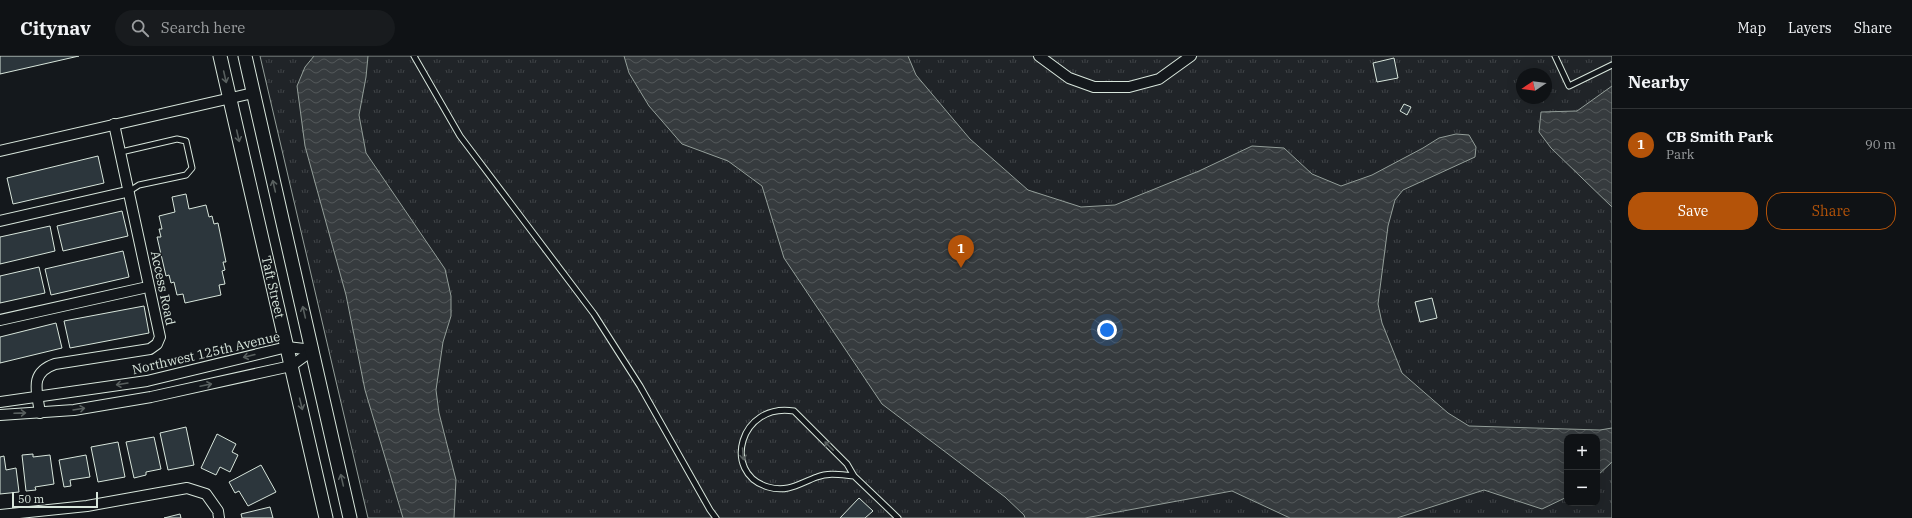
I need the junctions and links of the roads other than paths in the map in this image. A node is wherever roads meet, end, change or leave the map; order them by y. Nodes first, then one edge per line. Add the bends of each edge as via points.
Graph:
1 (220, 56) edge
2 (245, 56) edge
3 (414, 56) edge
4 (1039, 56) edge
5 (1191, 56) edge
6 (1555, 56) edge
7 (1612, 66) edge
8 (253, 93) junction
9 (230, 98) junction
10 (114, 124) junction
11 (0, 151) edge
12 (121, 152) junction
13 (126, 192) junction
14 (0, 221) edge
15 (146, 287) junction
16 (0, 320) edge
17 (286, 347) junction
18 (313, 350) junction
19 (291, 366) junction
20 (38, 397) junction
21 (0, 402) edge
22 (40, 413) junction
23 (0, 414) edge
24 (854, 476) junction
25 (0, 515) edge
26 (219, 518) edge
27 (326, 518) edge
28 (350, 518) edge
29 (716, 518) edge
30 (898, 518) edge

1 -> 9 street, Taft Street
2 - 8 street, Taft Street
3 - 29 lane via 460,136 594,314 640,386
4 - 5 street via 1069,78 1094,87 1129,87 1159,79
6 - 7 lane via 1569,86
8 - 9 street
18 -> 8 street, Taft Street
9 - 10 street
9 -> 17 street, Taft Street
10 - 11 street
10 - 12 street, Access Road
12 - 13 street, Access Road
12 - 13 lane via 177,139 186,141 192,168 186,175 139,186
13 - 14 street
13 - 15 street, Access Road via 130,201
15 - 16 street
15 - 20 street, Access Road via 160,337 157,344 150,348 44,368 36,380
17 - 18 street, Northwest 125th Avenue
17 - 19 street, Taft Street
17 -> 20 street, Northwest 125th Avenue via 147,381
18 - 19 street
28 -> 18 street, Taft Street
22 -> 19 street via 151,397
19 -> 27 street, Taft Street
20 - 21 street, Northwest 125th Avenue
20 - 22 street, Access Road
23 -> 22 street
24 -> 24 lane via 847,464 794,411 772,410 757,418 742,439 743,462 748,472 756,481 768,487 795,487 818,476
24 - 30 lane
25 - 26 street via 87,506 187,488 206,494 218,511

